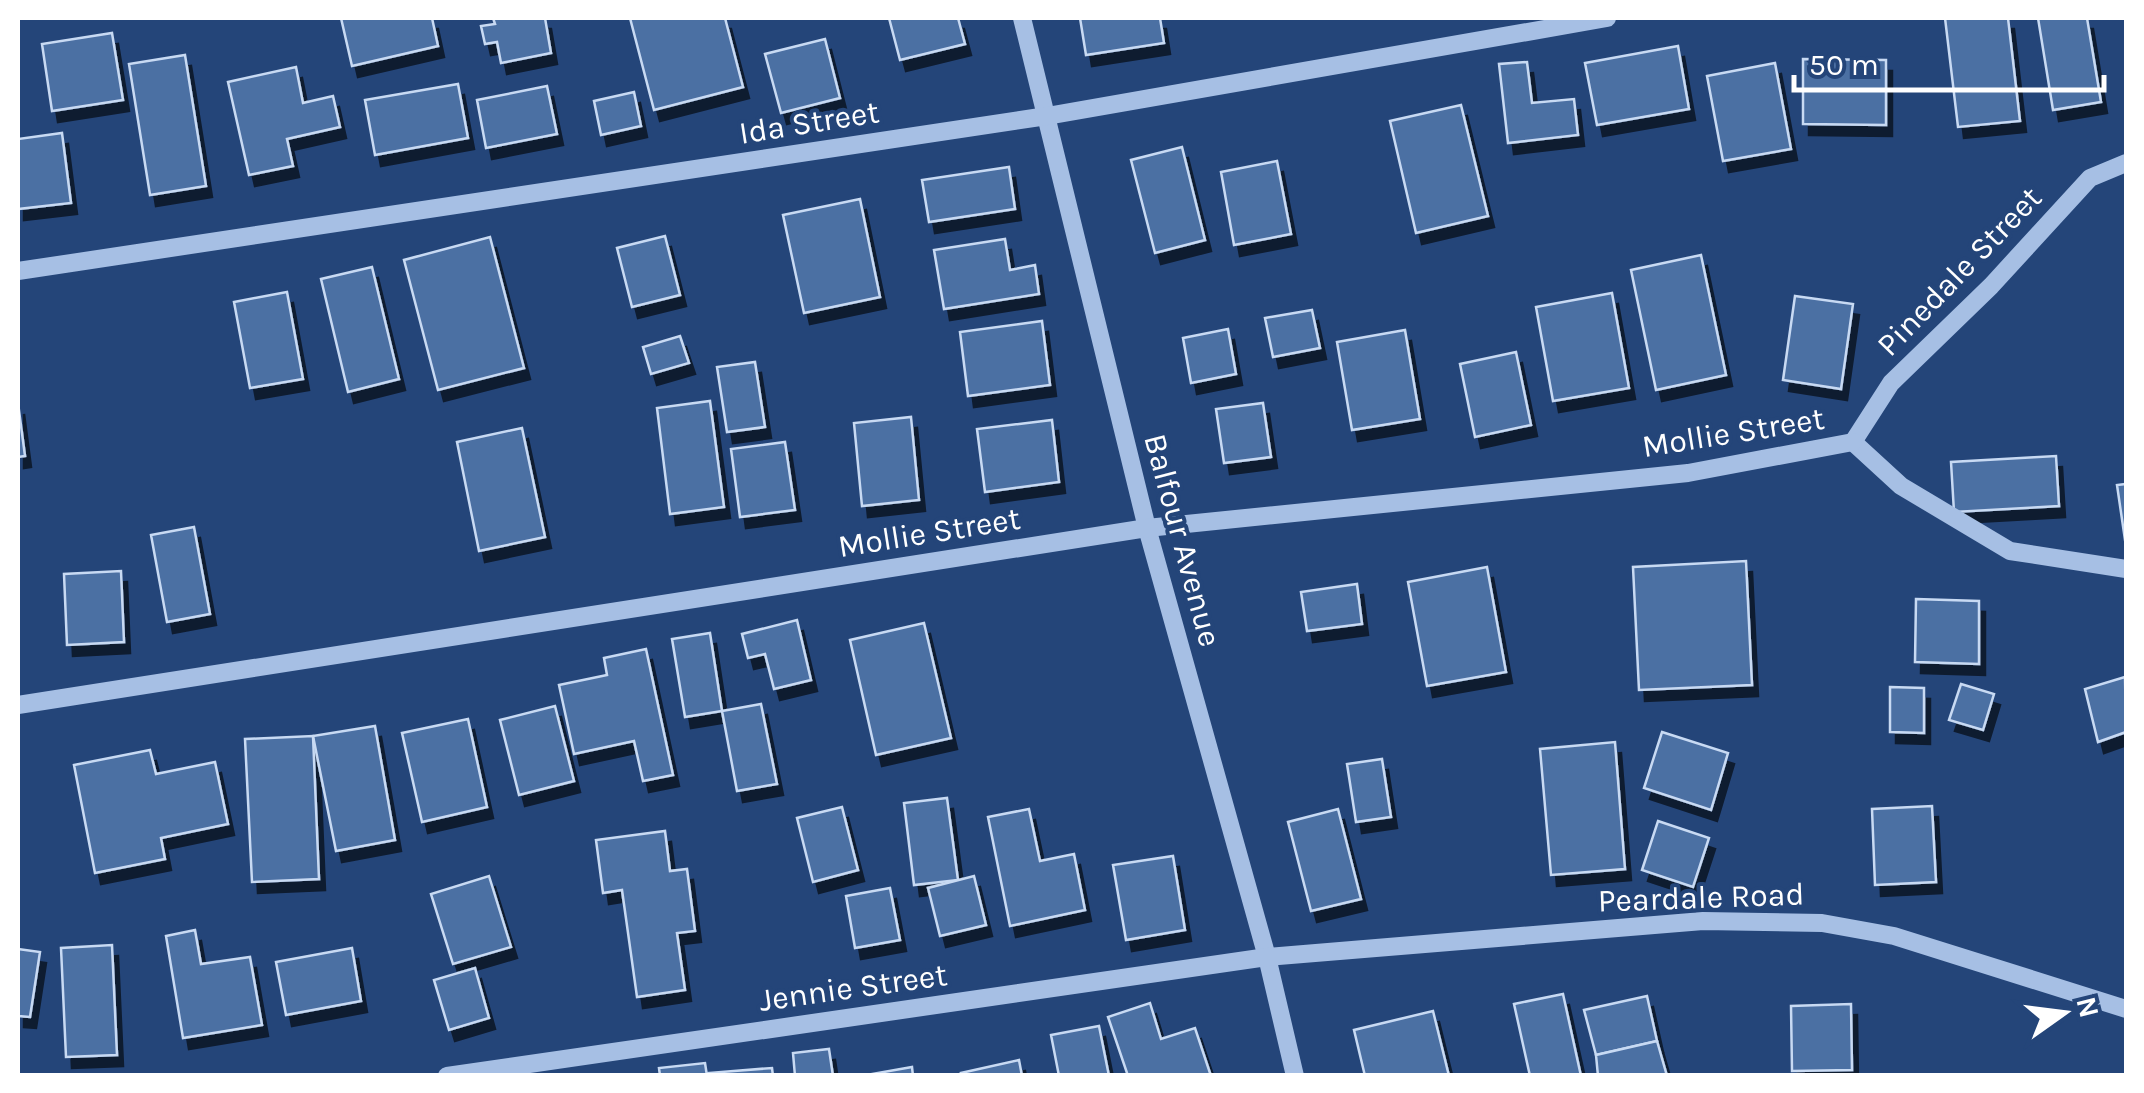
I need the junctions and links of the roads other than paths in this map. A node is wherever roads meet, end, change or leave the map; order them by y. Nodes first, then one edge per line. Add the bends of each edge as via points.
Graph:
1 (1022, 18) edge
2 (1607, 18) edge
3 (1047, 116) junction
4 (2126, 163) edge
5 (18, 272) edge
6 (1853, 442) junction
7 (1146, 528) junction
8 (2126, 568) edge
9 (18, 705) edge
10 (1267, 957) junction
11 (2126, 1009) edge
12 (447, 1076) edge
13 (1295, 1076) edge

1 - 3 street, Balfour Avenue
2 - 3 street, Ida Street
3 - 5 street, Ida Street
3 - 7 street, Balfour Avenue
4 - 6 street, Pinedale Street via 2090,178 1891,383
6 - 7 street, Mollie Street via 1688,473
6 - 8 street via 1901,486 2010,551
7 - 9 street, Mollie Street
7 - 10 street, Balfour Avenue
10 - 11 street, Peardale Road via 1703,921 1822,922 1894,936
10 - 12 street, Jennie Street
10 - 13 street, Balfour Avenue

